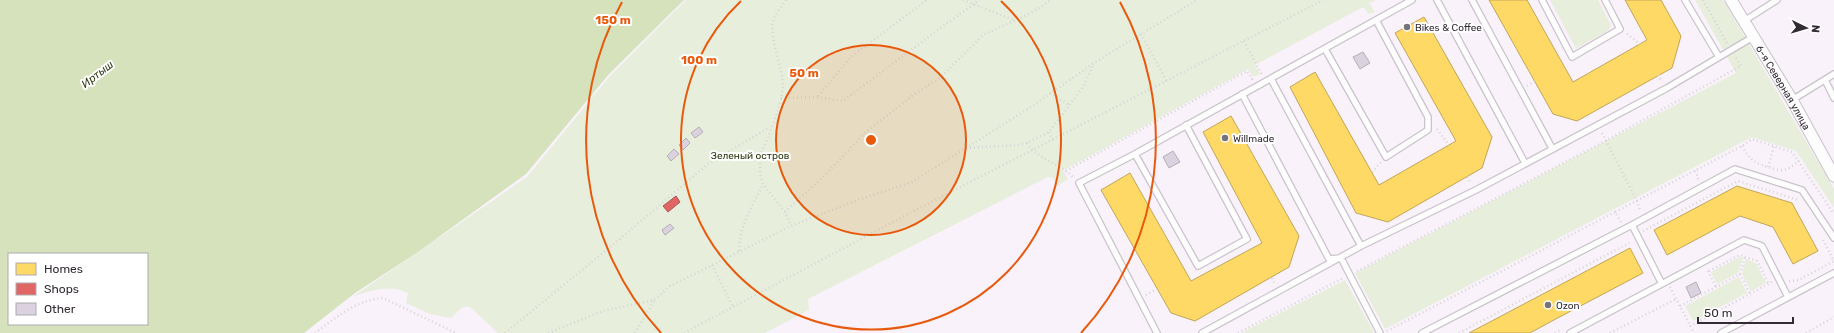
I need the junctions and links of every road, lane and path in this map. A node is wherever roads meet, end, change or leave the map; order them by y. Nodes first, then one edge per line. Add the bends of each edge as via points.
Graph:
1 (786, 0) edge
2 (927, 0) edge
3 (963, 0) edge
4 (980, 0) edge
5 (1051, 0) edge
6 (1197, 0) edge
7 (1323, 0) edge
8 (1412, 0) edge
9 (1437, 0) edge
10 (1472, 0) edge
11 (1542, 0) edge
12 (1605, 0) edge
13 (1685, 0) edge
14 (1703, 0) edge
15 (1731, 0) edge
16 (1777, 0) edge
17 (973, 5) junction
18 (1014, 20) junction
19 (1376, 20) junction
20 (1744, 21) junction
21 (1620, 29) junction
22 (1141, 34) junction
23 (1753, 37) junction
24 (1244, 41) junction
25 (1640, 44) dead end
26 (1325, 49) junction
27 (1731, 50) junction
28 (1719, 57) junction
29 (1094, 63) junction
30 (1834, 74) edge
31 (1271, 79) junction
32 (1824, 80) junction
33 (1167, 82) junction
34 (1050, 93) junction
35 (1242, 94) junction
36 (818, 96) junction
37 (781, 98) junction
38 (1834, 98) edge
39 (1792, 100) junction
40 (1069, 105) junction
41 (1428, 117) junction
42 (1186, 125) junction
43 (1597, 125) junction
44 (770, 127) junction
45 (1049, 132) junction
46 (1054, 140) junction
47 (1607, 140) junction
48 (1027, 143) junction
49 (1449, 145) dead end
50 (1742, 146) junction
51 (1774, 146) junction
52 (966, 148) junction
53 (1552, 148) junction
54 (1032, 150) junction
55 (1135, 154) junction
56 (1386, 157) junction
57 (1799, 161) junction
58 (1525, 163) junction
59 (1768, 167) junction
60 (1696, 171) junction
61 (1372, 172) dead end
62 (1834, 176) edge
63 (1697, 182) dead end
64 (763, 184) junction
65 (1637, 201) junction
66 (1802, 201) dead end
67 (784, 212) junction
68 (1615, 212) junction
69 (1639, 213) dead end
70 (1834, 214) edge
71 (1624, 221) dead end
72 (1632, 225) junction
73 (791, 226) junction
74 (1646, 237) dead end
75 (1834, 238) edge
76 (1361, 246) junction
77 (1636, 248) dead end
78 (739, 251) junction
79 (1745, 257) junction
80 (1341, 258) junction
81 (1834, 261) edge
82 (712, 265) junction
83 (1707, 268) dead end
84 (1709, 272) junction
85 (1834, 273) edge
86 (1740, 274) junction
87 (1350, 275) junction
88 (1799, 280) dead end
89 (1772, 282) dead end
90 (1662, 284) junction
91 (1769, 284) junction
92 (1716, 287) junction
93 (1670, 288) dead end
94 (1157, 289) dead end
95 (1750, 294) junction
96 (1788, 297) junction
97 (1140, 298) junction
98 (1676, 299) junction
99 (654, 300) junction
100 (1680, 306) junction
101 (733, 307) junction
102 (1834, 317) edge
103 (1690, 326) junction
104 (1382, 332) edge
105 (316, 333) edge
106 (456, 333) edge
107 (505, 333) edge
108 (548, 333) edge
109 (634, 333) edge
110 (684, 333) edge
111 (1157, 333) edge
112 (1202, 333) edge
113 (1238, 333) edge
114 (1422, 333) edge
115 (1459, 333) edge
116 (1570, 333) edge
117 (1610, 333) edge
118 (1694, 333) edge
119 (1721, 333) edge
120 (1806, 333) edge

1 - 37 path via 773,23 783,79
2 - 36 path via 851,57
3 - 17 path
4 - 17 path
5 - 18 path
6 - 22 path
7 - 24 path
8 - 19 lane
9 - 58 lane
10 - 53 lane
11 - 21 lane via 1572,57
12 - 21 lane
13 - 28 lane
14 - 27 path
15 - 20 street, 6-я Северная улица
16 - 20 lane
17 - 18 path
17 - 36 path via 843,102
18 - 67 path via 983,35 941,78 912,96 865,132 824,176
19 - 26 lane
19 - 41 lane
20 - 23 street, 6-я Северная улица
21 - 25 path
22 - 29 path
22 - 33 path
23 - 27 lane
23 - 39 street, 6-я Северная улица
24 - 33 path
24 - 54 path via 1260,75 1252,79 1247,71 1066,171
26 - 31 lane
26 - 56 lane
27 - 28 lane
27 - 47 path via 1740,66
28 - 43 lane
29 - 34 path
29 - 40 path via 1083,87
30 - 32 lane
31 - 35 lane
31 - 76 lane
32 - 38 lane
32 - 39 lane
33 - 46 path
34 - 40 path
34 - 52 path
35 - 42 lane
35 - 80 lane via 1329,259
36 - 37 path
37 - 44 path
39 - 62 street, 6-я Северная улица
40 - 45 path
41 - 49 path
41 - 56 lane via 1428,130
42 - 55 lane
42 - 55 lane via 1247,239 1198,266
43 - 47 path
43 - 53 lane
44 - 64 path via 760,156
44 - 107 path via 708,164
45 - 46 path
45 - 48 path
46 - 54 path
47 - 65 path
47 - 87 path
48 - 52 path
48 - 54 path
50 - 51 path via 1752,139
50 - 59 path via 1754,162
50 - 60 path
51 - 57 path via 1792,152
51 - 59 path
52 - 73 path via 912,182
53 - 58 lane
54 - 101 path
55 - 97 lane via 1079,183
56 - 61 path
57 - 59 path via 1781,171
57 - 70 path
58 - 76 lane
60 - 63 path
60 - 65 path
64 - 67 path
64 - 78 path via 744,222
65 - 68 path
65 - 69 path
66 - 74 path via 1738,182 1642,231
67 - 73 path
68 - 71 path via 1620,222
68 - 104 path
72 - 75 lane via 1735,169 1802,190
72 - 90 lane
72 - 114 lane
73 - 78 path
76 - 80 lane
77 - 115 path via 1632,241
78 - 82 path
79 - 84 path via 1740,255
79 - 86 path
79 - 91 path via 1757,261
80 - 87 lane
80 - 112 lane
81 - 88 path
82 - 99 path via 670,286
82 - 101 path
83 - 84 path
84 - 92 path
85 - 96 lane
86 - 92 path
86 - 95 path
87 - 104 lane
87 - 113 path
89 - 91 path
90 - 96 lane via 1744,240 1762,246
90 - 116 lane
91 - 95 path
92 - 100 path
93 - 98 path
94 - 97 path
95 - 103 path
96 - 119 lane
97 - 111 lane
98 - 100 path
98 - 117 path
99 - 108 path via 603,311
99 - 109 path
100 - 103 path
101 - 110 path
102 - 120 path
103 - 118 path
105 - 106 path via 335,318 370,299 383,298

